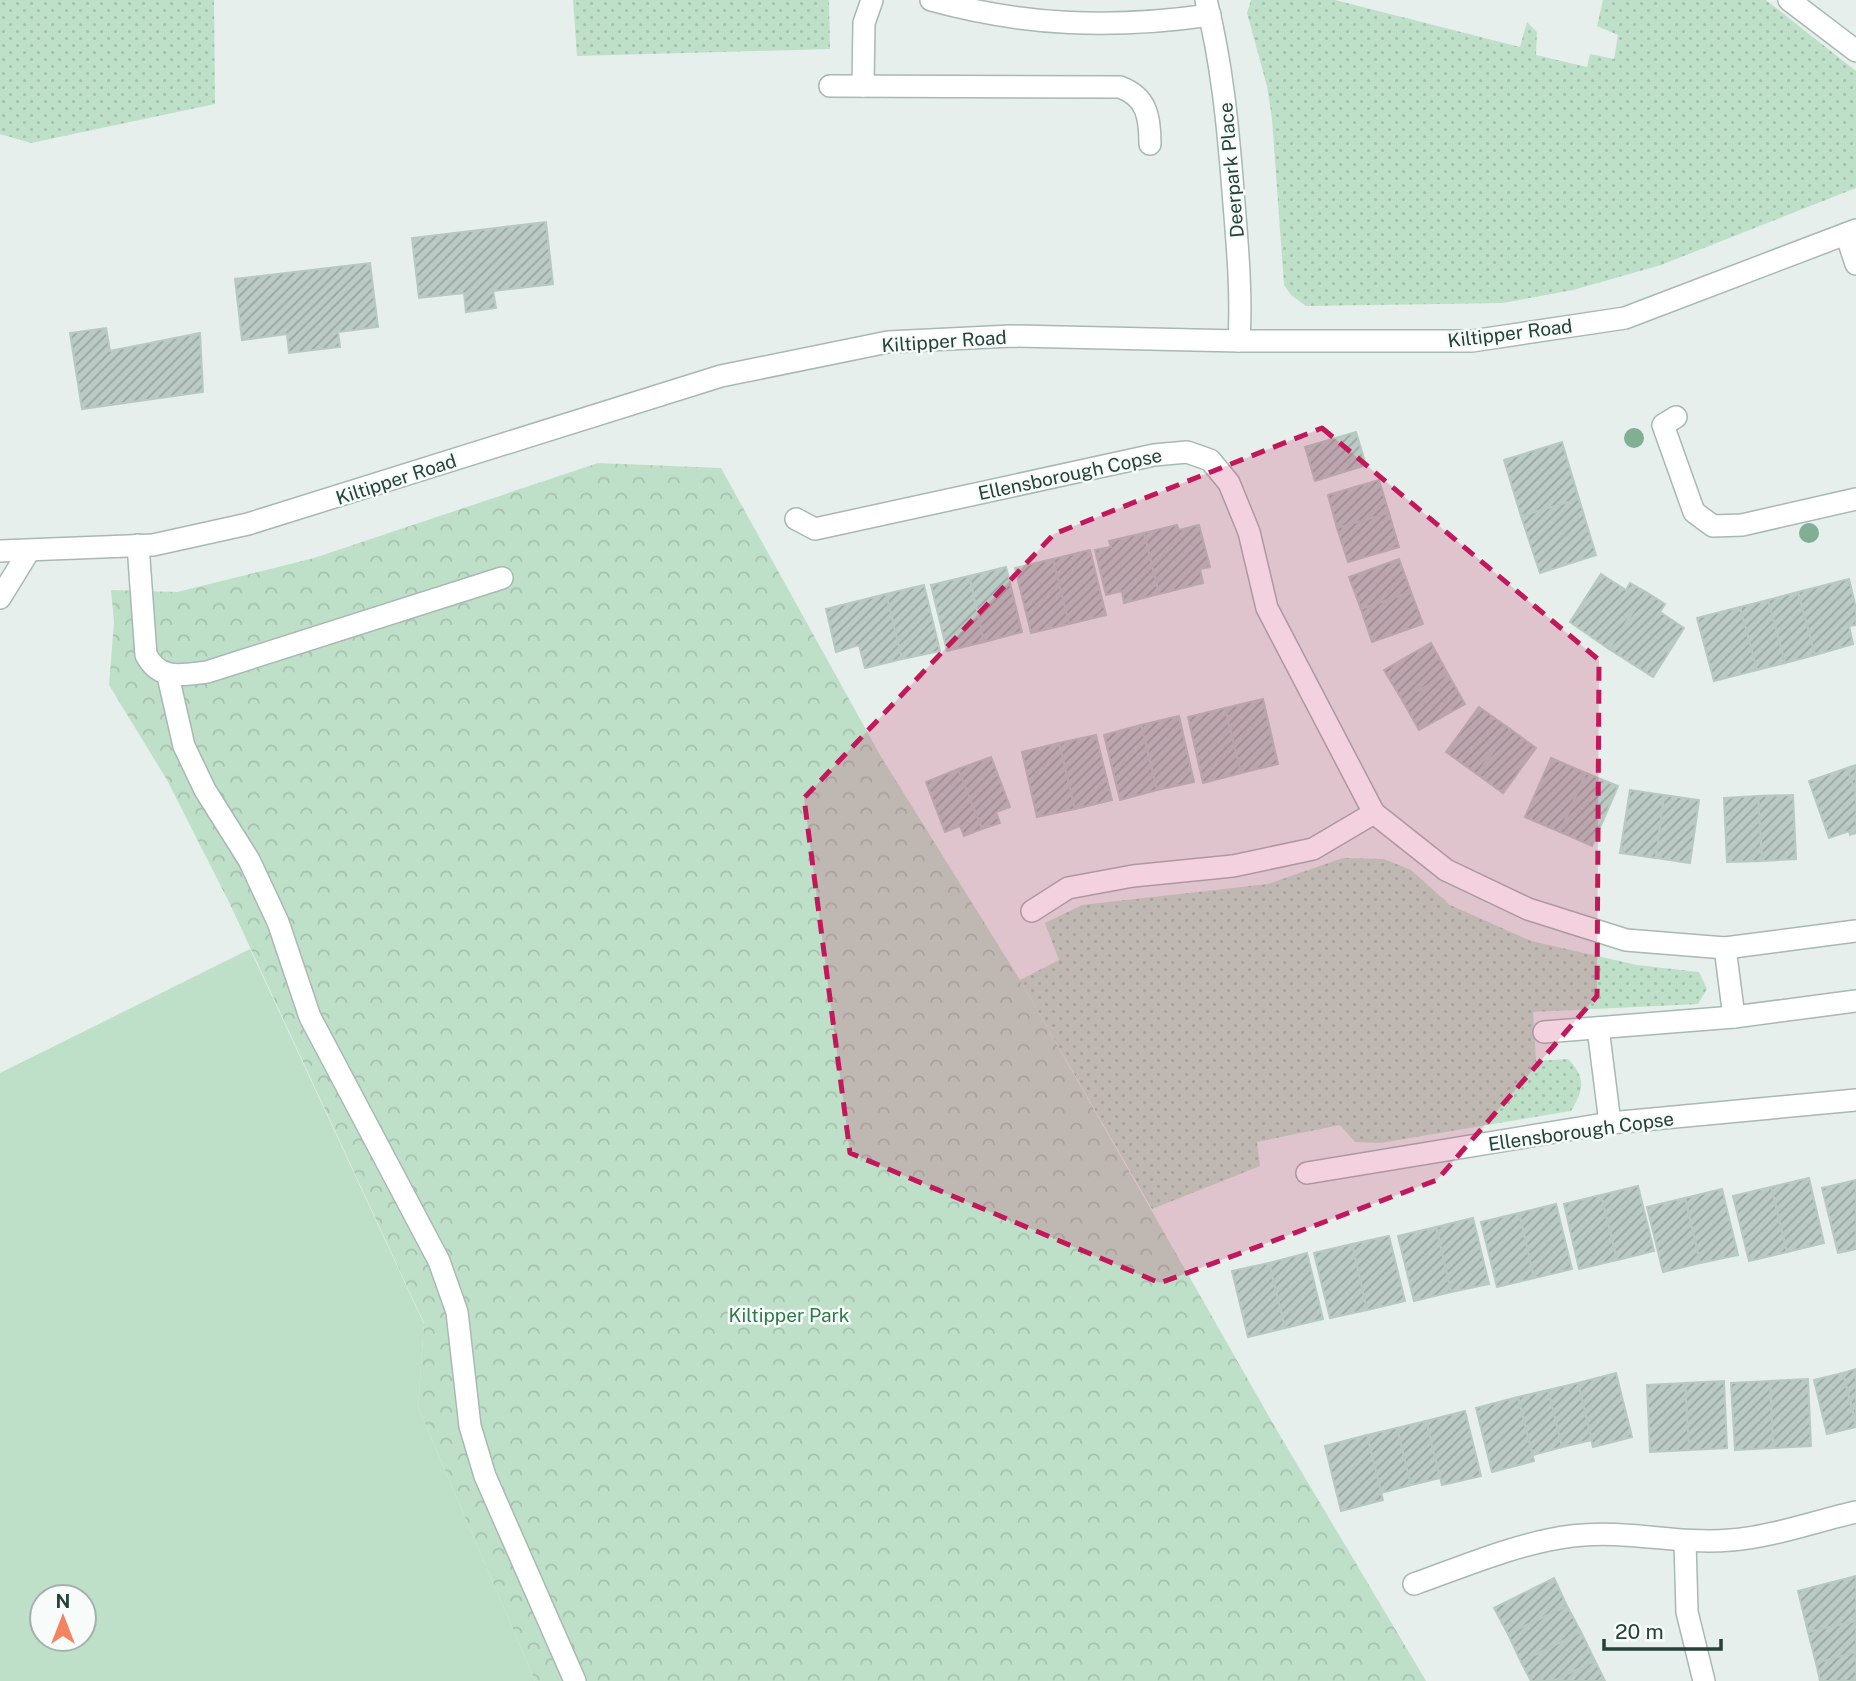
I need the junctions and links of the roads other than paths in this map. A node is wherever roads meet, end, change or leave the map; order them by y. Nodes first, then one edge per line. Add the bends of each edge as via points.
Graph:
1 (872, 0) edge
2 (931, 0) edge
3 (1789, 0) edge
4 (1208, 7) edge
5 (1856, 51) edge
6 (830, 86) dead end
7 (863, 86) junction
8 (1150, 144) dead end
9 (1851, 232) edge
10 (1856, 264) edge
11 (1239, 341) junction
12 (1676, 417) dead end
13 (1856, 499) edge
14 (796, 519) dead end
15 (138, 545) junction
16 (0, 551) edge
17 (29, 551) junction
18 (502, 578) dead end
19 (0, 598) edge
20 (168, 676) junction
21 (1374, 813) junction
22 (1032, 911) dead end
23 (1856, 931) edge
24 (1725, 948) junction
25 (1856, 1002) edge
26 (1734, 1017) junction
27 (1598, 1028) junction
28 (1544, 1032) dead end
29 (1856, 1100) edge
30 (1610, 1123) junction
31 (1307, 1173) dead end
32 (1856, 1512) edge
33 (1685, 1541) junction
34 (1414, 1584) dead end
35 (575, 1681) edge
36 (1704, 1681) edge

1 - 7 street via 864,23
2 - 4 street via 1004,17 1095,25 1137,24
3 - 5 street
4 - 11 street, Deerpark Place via 1218,49 1229,146 1242,293
6 - 7 street
7 - 8 street via 1120,87 1135,93 1146,106
9 - 10 street
9 - 11 street, Kiltipper Road via 1625,317 1472,341
11 - 15 street, Kiltipper Road via 1011,336 888,342 721,376 313,506
12 - 13 street via 1663,425 1694,512 1713,526 1742,525
14 - 21 street, Ellensborough Copse via 815,529 1154,455 1187,452 1210,460 1229,483 1249,532 1268,608
15 - 17 street, Kiltipper Road
15 - 20 street via 146,655
16 - 17 street, Kiltipper Road
17 - 19 street
18 - 20 street via 207,672
20 - 35 street via 184,746 205,790 249,860 278,922 310,1017 439,1261 457,1312 470,1426 485,1476
21 - 22 street via 1314,849 1233,866 1068,888
21 - 24 street, Ellensborough Copse via 1446,870 1528,909 1626,940
23 - 24 street, Ellensborough Copse
24 - 26 street
25 - 26 street
26 - 27 street
27 - 28 street
27 - 30 street
29 - 30 street, Ellensborough Copse
30 - 31 street, Ellensborough Copse
32 - 33 street via 1733,1540
33 - 34 street via 1620,1532 1569,1536 1483,1558
33 - 36 street via 1687,1612

